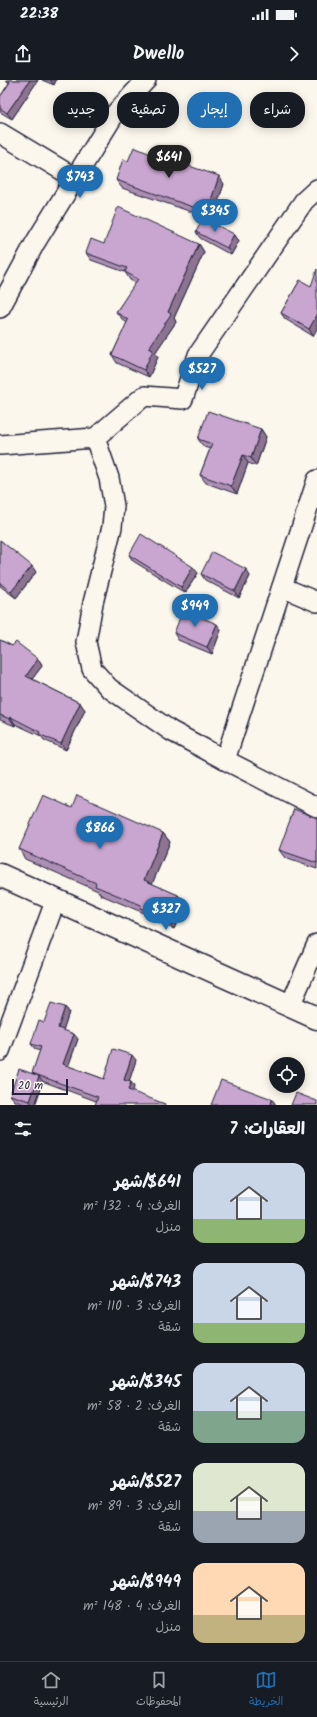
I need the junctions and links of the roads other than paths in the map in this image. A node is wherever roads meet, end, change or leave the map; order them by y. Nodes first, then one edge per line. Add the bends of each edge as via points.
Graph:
1 (146, 80) edge
2 (0, 133) edge
3 (75, 178) junction
4 (317, 189) edge
5 (0, 308) edge
6 (95, 438) junction
7 (0, 445) edge
8 (317, 480) edge
9 (282, 587) junction
10 (317, 602) edge
11 (225, 760) junction
12 (317, 807) edge
13 (0, 875) edge
14 (56, 900) junction
15 (317, 944) edge
16 (290, 1006) junction
17 (317, 1018) edge
18 (0, 1051) edge

1 - 3 street via 114,115
2 - 3 street
3 - 5 street via 35,243
4 - 6 street via 304,201 198,355 183,400 144,396
6 - 7 street
6 - 11 street via 109,478 114,506 112,527 86,642 92,669 109,688 171,731
8 - 9 street
9 - 10 street
9 - 11 street
11 - 12 street
13 - 14 street
14 - 16 street
14 - 18 street
15 - 16 street
16 - 17 street

